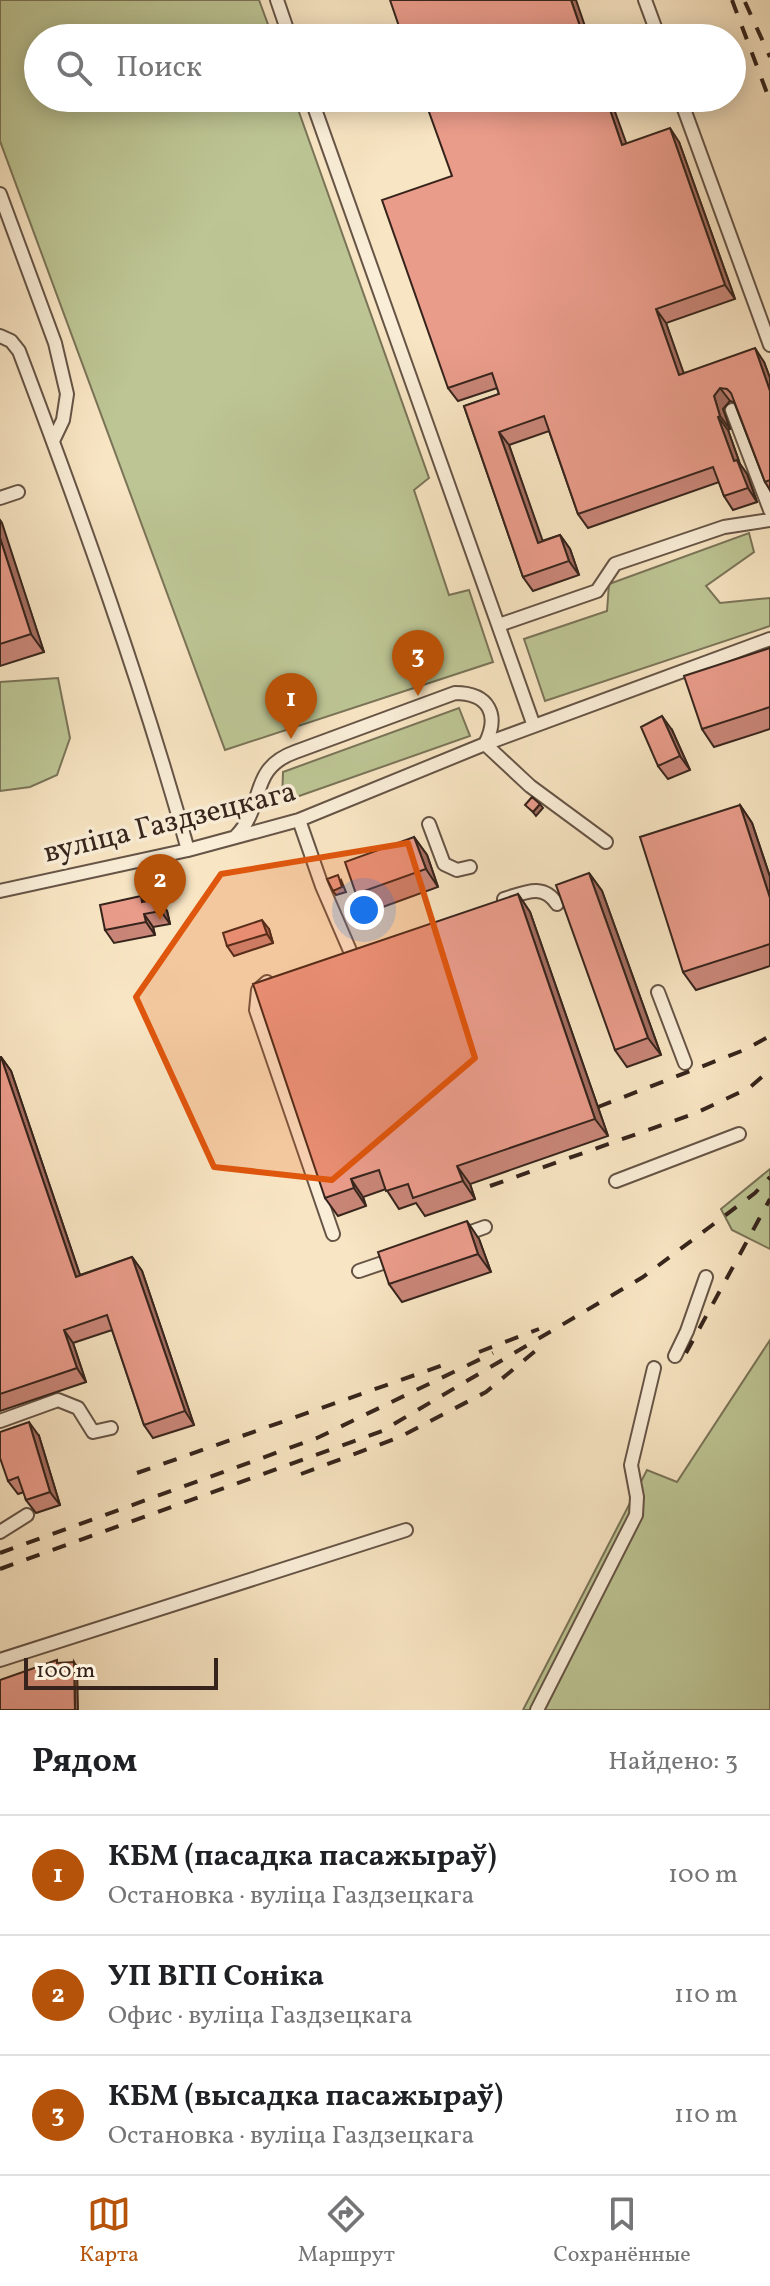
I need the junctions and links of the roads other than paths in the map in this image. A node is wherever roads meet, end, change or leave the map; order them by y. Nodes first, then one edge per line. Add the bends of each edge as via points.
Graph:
1 (277, 0) edge
2 (645, 0) edge
3 (285, 24) edge
4 (654, 24) edge
5 (316, 112) edge
6 (685, 112) edge
7 (0, 194) edge
8 (0, 336) edge
9 (770, 345) edge
10 (732, 410) edge
11 (53, 441) junction
12 (18, 492) dead end
13 (0, 498) edge
14 (770, 510) edge
15 (770, 520) edge
16 (499, 625) junction
17 (770, 639) edge
18 (534, 726) junction
19 (485, 744) junction
20 (299, 820) junction
21 (429, 824) dead end
22 (234, 839) junction
23 (606, 842) dead end
24 (188, 850) junction
25 (470, 867) dead end
26 (0, 891) edge
27 (498, 901) edge
28 (557, 904) edge
29 (365, 948) edge
30 (351, 953) junction
31 (337, 957) edge
32 (283, 976) edge
33 (658, 992) dead end
34 (685, 1063) dead end
35 (739, 1134) dead end
36 (616, 1181) dead end
37 (485, 1227) dead end
38 (333, 1234) dead end
39 (443, 1242) edge
40 (415, 1252) edge
41 (359, 1271) dead end
42 (706, 1277) dead end
43 (675, 1356) dead end
44 (654, 1368) dead end
45 (0, 1421) edge
46 (111, 1428) dead end
47 (27, 1515) dead end
48 (406, 1530) dead end
49 (0, 1532) edge
50 (0, 1660) edge
51 (537, 1710) edge

1 - 3 street
2 - 4 street
5 - 16 street
6 - 9 street
7 - 11 street via 55,343 67,394
8 - 11 street via 19,351
10 - 14 street
11 - 24 street via 158,742
12 - 13 street
15 - 16 street via 724,527 615,564 597,591
16 - 18 street
17 - 18 street, вуліца Газдзецкага
18 - 19 street, вуліца Газдзецкага
19 - 20 street, вуліца Газдзецкага
19 - 22 street via 493,724 487,705 478,697 455,693 295,752 272,764 264,775 251,816
19 - 23 street via 530,786
20 - 22 street, вуліца Газдзецкага
20 - 30 street
21 - 25 street via 444,864 457,870
22 - 24 street, вуліца Газдзецкага
24 - 26 street, вуліца Газдзецкага
27 - 28 street via 539,890
29 - 30 street
30 - 31 street
32 - 38 street via 263,985 255,1004
33 - 34 street
35 - 36 street
37 - 39 street
40 - 41 street
42 - 43 street
44 - 51 street via 631,1465 636,1515
45 - 46 street via 58,1400 78,1408 93,1432
47 - 49 street
48 - 50 street

